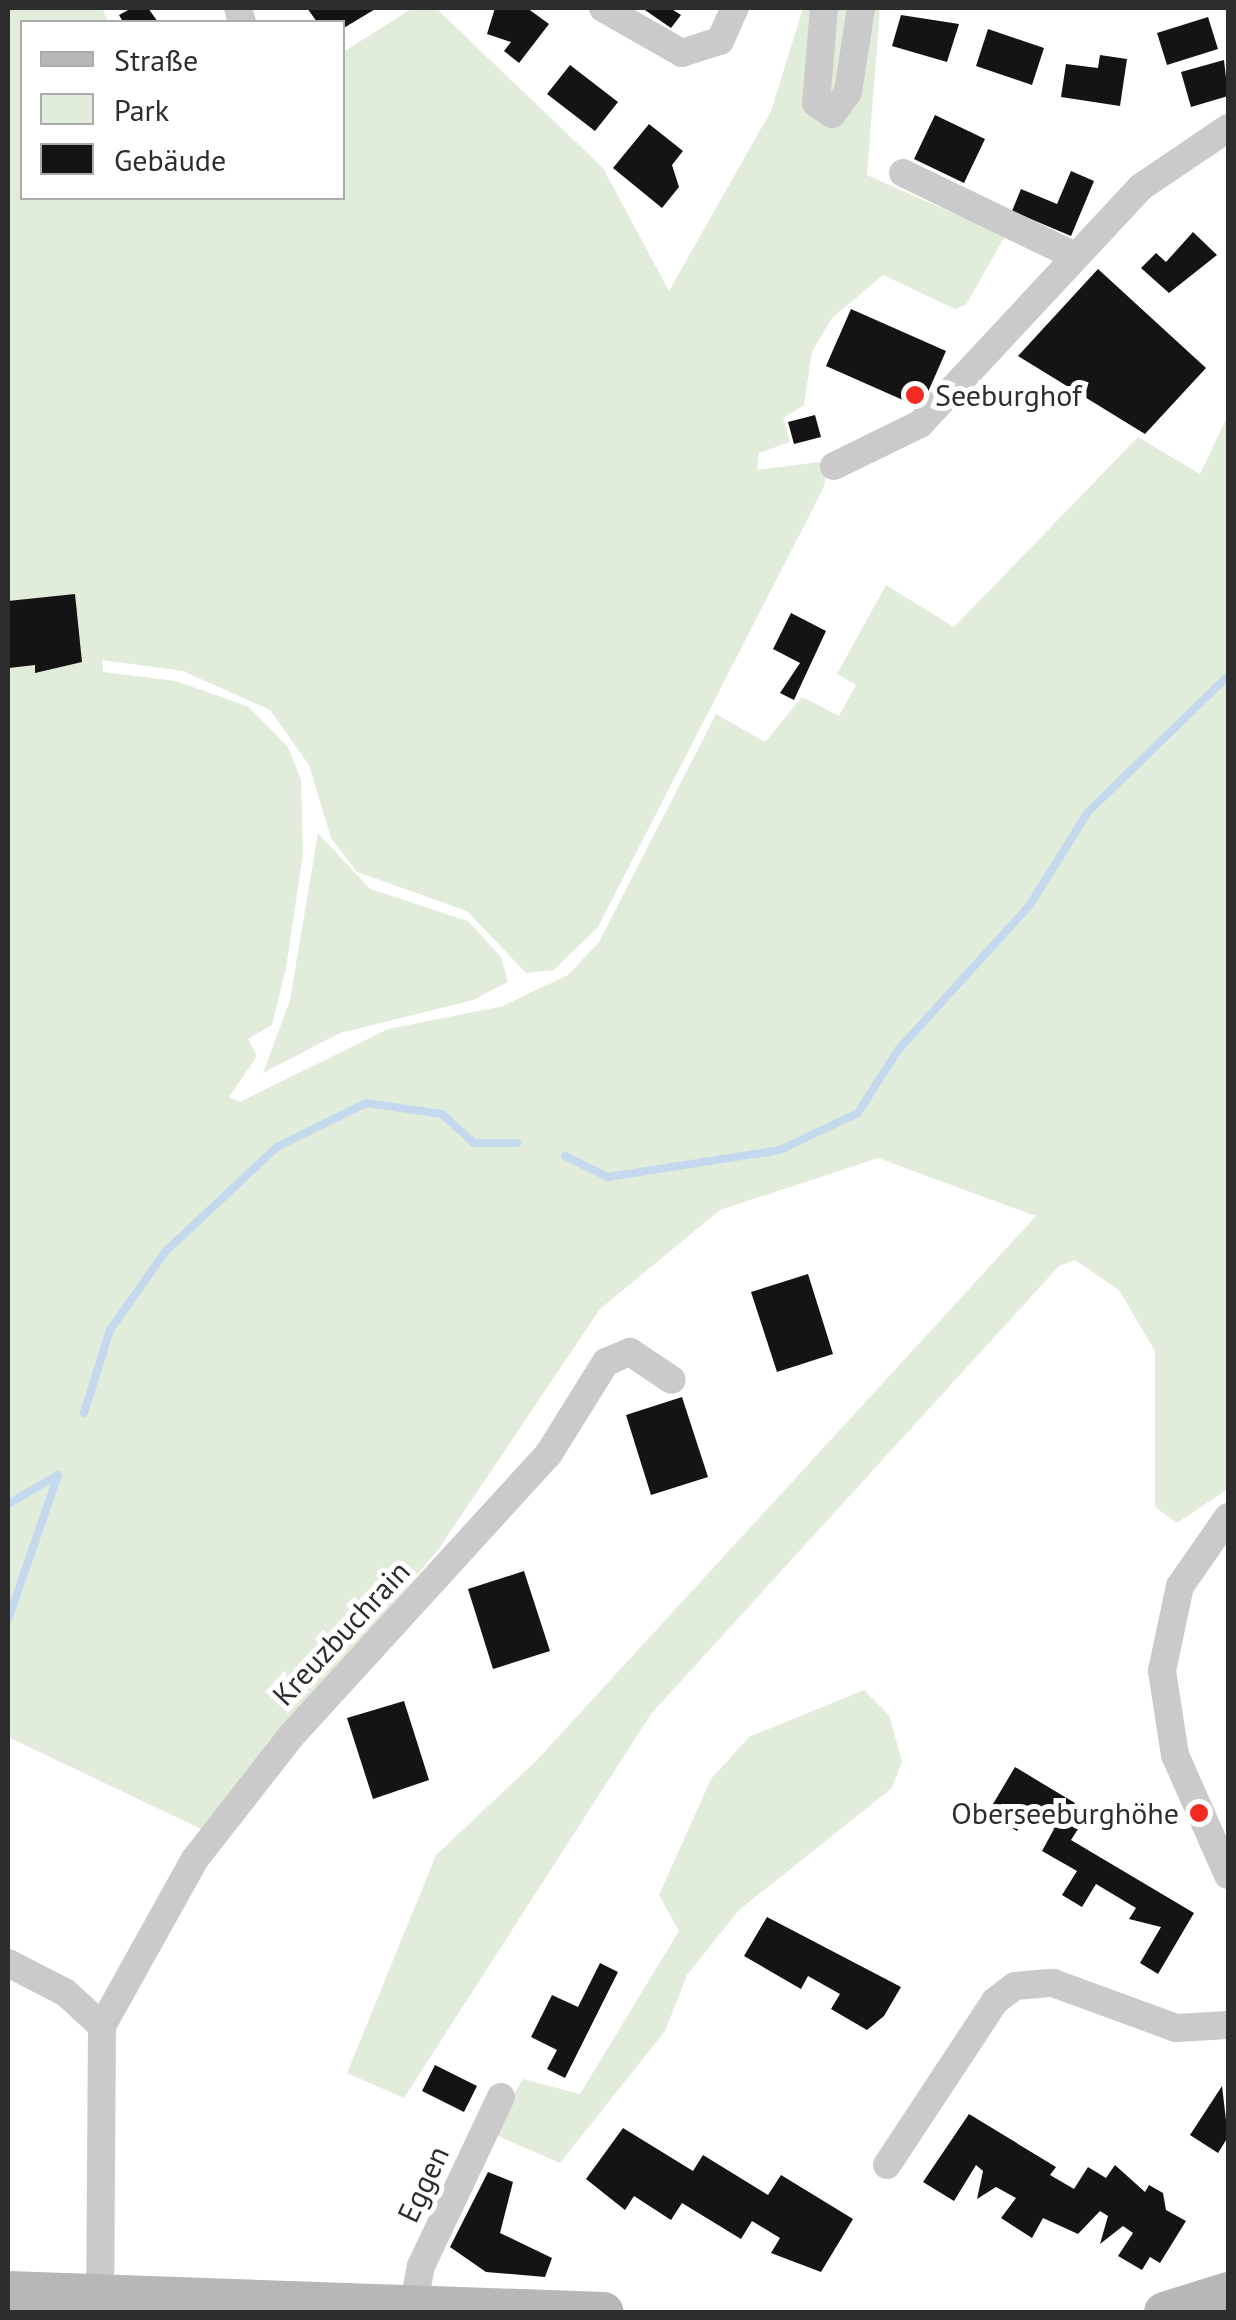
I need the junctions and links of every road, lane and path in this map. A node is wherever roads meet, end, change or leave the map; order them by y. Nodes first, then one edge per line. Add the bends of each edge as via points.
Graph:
1 (602, 8) edge
2 (735, 8) edge
3 (824, 8) edge
4 (861, 8) edge
5 (1228, 128) edge
6 (903, 173) dead end
7 (1075, 256) junction
8 (834, 466) dead end
9 (672, 1380) dead end
10 (1228, 1517) edge
11 (1228, 1875) edge
12 (8, 1962) edge
13 (1228, 2025) edge
14 (102, 2026) junction
15 (501, 2097) dead end
16 (887, 2165) dead end
17 (100, 2287) junction
18 (8, 2291) edge
19 (1228, 2292) edge
20 (414, 2302) junction
21 (604, 2312) edge
22 (1164, 2312) edge

1 - 2 street via 682,54 720,42
3 - 4 street via 816,104 832,114 848,92
5 - 7 street via 1163,168
6 - 7 street
7 - 8 street via 920,424
9 - 14 street, Kreuzbuchrain via 630,1352 606,1362 548,1455 291,1736 207,1843
10 - 11 street via 1180,1586 1162,1671 1174,1755
12 - 14 street via 66,1992
13 - 16 street via 1176,2028 1053,1983 1014,1986 995,2001
14 - 17 street
15 - 20 street, Eggen via 421,2266
17 - 18 street
17 - 20 street
19 - 22 street
20 - 21 street

